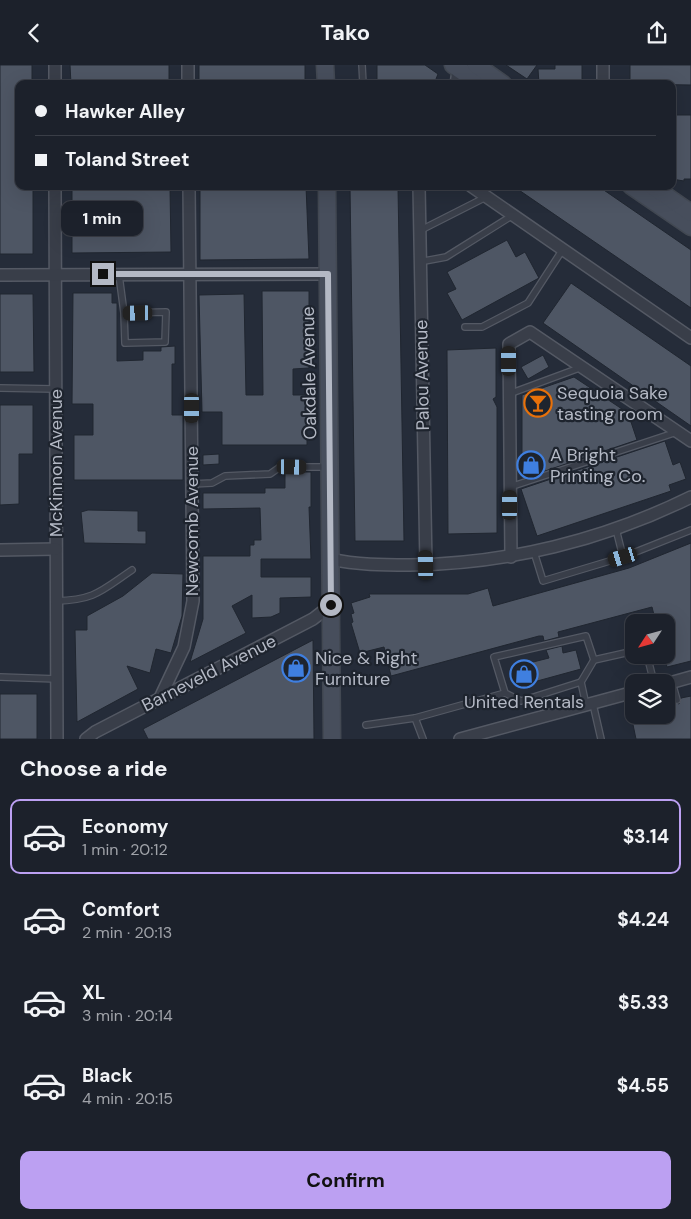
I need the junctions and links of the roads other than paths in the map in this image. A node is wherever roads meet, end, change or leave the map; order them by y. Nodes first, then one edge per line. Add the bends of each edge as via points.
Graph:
1 (55, 65) edge
2 (188, 65) edge
3 (326, 65) edge
4 (362, 65) edge
5 (476, 65) edge
6 (603, 65) edge
7 (457, 71) edge
8 (55, 80) edge
9 (188, 80) edge
10 (326, 80) edge
11 (364, 80) edge
12 (473, 80) edge
13 (498, 80) edge
14 (603, 80) edge
15 (55, 190) edge
16 (189, 190) edge
17 (327, 190) edge
18 (419, 190) edge
19 (477, 190) edge
20 (637, 190) edge
21 (659, 190) edge
22 (486, 196) junction
23 (690, 209) edge
24 (513, 215) junction
25 (691, 227) edge
26 (419, 231) junction
27 (563, 249) junction
28 (420, 262) junction
29 (55, 274) junction
30 (328, 274) junction
31 (0, 275) edge
32 (119, 275) junction
33 (190, 275) junction
34 (124, 313) junction
35 (465, 327) dead end
36 (691, 338) edge
37 (582, 367) junction
38 (0, 389) edge
39 (55, 389) junction
40 (509, 394) junction
41 (678, 432) junction
42 (691, 441) edge
43 (330, 467) junction
44 (192, 484) junction
45 (510, 487) junction
46 (691, 497) edge
47 (616, 529) junction
48 (691, 530) edge
49 (56, 549) junction
50 (0, 550) edge
51 (534, 552) junction
52 (511, 557) junction
53 (623, 557) junction
54 (331, 559) junction
55 (426, 565) junction
56 (132, 570) dead end
57 (56, 601) junction
58 (331, 605) junction
59 (625, 653) edge
60 (594, 660) junction
61 (0, 677) edge
62 (691, 677) edge
63 (57, 679) junction
64 (675, 681) edge
65 (581, 682) junction
66 (504, 693) junction
67 (625, 694) edge
68 (675, 696) edge
69 (159, 700) junction
70 (677, 700) dead end
71 (590, 704) junction
72 (416, 718) junction
73 (366, 725) dead end
74 (464, 738) edge
75 (57, 739) edge
76 (86, 739) edge
77 (332, 739) edge
78 (422, 739) edge
79 (601, 739) edge

1 - 8 street
2 - 9 street
3 - 10 main road
4 - 11 lane
5 - 13 main road
6 - 14 street
7 - 12 main road
15 - 29 street, McKinnon Avenue
16 - 33 street, Newcomb Avenue
17 - 30 main road, Oakdale Avenue
18 - 26 street, Palou Avenue
19 - 22 street
20 - 25 main road
21 - 23 main road
22 - 24 street
22 - 26 lane
24 - 27 street
24 - 28 lane via 446,257
26 - 28 street, Palou Avenue
27 - 35 lane via 528,303 482,327
27 - 36 street
28 - 55 street, Palou Avenue
29 - 31 street
29 - 32 street
29 - 39 street, McKinnon Avenue
30 - 33 street
30 - 43 main road, Oakdale Avenue
32 - 33 street
32 - 34 lane
33 - 44 street, Newcomb Avenue
34 - 34 lane via 166,312 165,342 125,343
37 - 40 lane
37 - 40 street via 530,332 509,344
37 - 41 street
38 - 39 lane
39 - 49 street, McKinnon Avenue
40 - 45 street
41 - 42 street
41 - 45 lane
43 - 44 lane via 280,467 270,474 225,477 212,483
43 - 54 main road, Oakdale Avenue
44 - 69 street, Newcomb Avenue via 193,601 184,647
45 - 52 street
46 - 47 street via 644,520
47 - 51 street
47 - 53 lane
48 - 53 lane
49 - 50 street
49 - 57 street, McKinnon Avenue
51 - 52 street
51 - 53 lane via 543,581
52 - 55 street
54 - 55 street via 352,564
54 - 58 main road, Oakdale Avenue
56 - 57 lane via 93,596
57 - 63 street, McKinnon Avenue
58 - 69 street, Barneveld Avenue via 313,619
58 - 77 main road, Oakdale Avenue
59 - 60 lane
60 - 65 lane
60 - 66 lane via 586,636 494,657
61 - 63 lane
62 - 64 street
63 - 75 street, McKinnon Avenue
65 - 66 lane via 521,701
65 - 71 lane
66 - 72 lane
67 - 71 street
68 - 70 lane
69 - 76 street, Barneveld Avenue
71 - 74 street
71 - 79 lane
72 - 73 lane
72 - 78 lane

